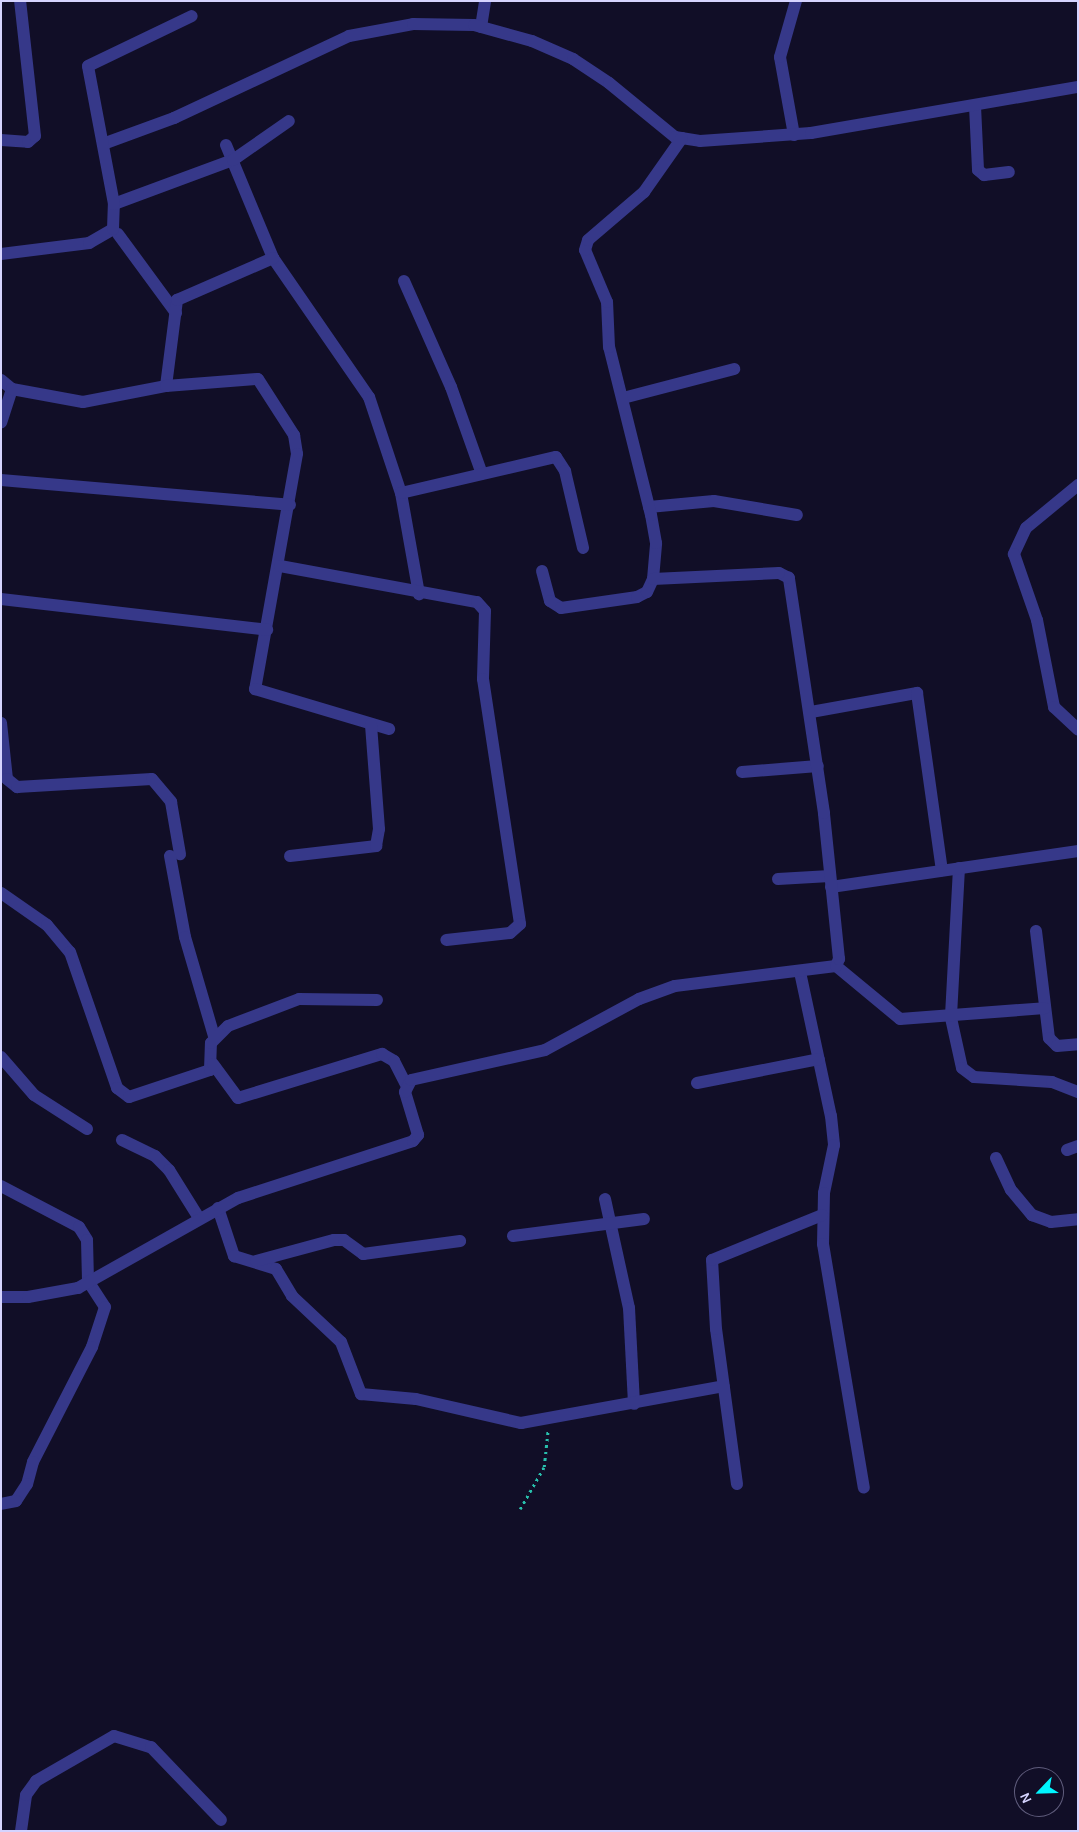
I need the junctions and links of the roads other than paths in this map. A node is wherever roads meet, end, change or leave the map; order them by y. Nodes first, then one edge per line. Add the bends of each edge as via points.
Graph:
1 (20, 1) edge
2 (485, 1) edge
3 (796, 1) edge
4 (192, 16) dead end
5 (481, 27) junction
6 (1078, 86) edge
7 (975, 106) junction
8 (289, 121) dead end
9 (794, 134) junction
10 (682, 138) junction
11 (1, 140) edge
12 (103, 144) junction
13 (226, 145) dead end
14 (233, 160) junction
15 (1009, 172) dead end
16 (114, 204) junction
17 (118, 234) dead end
18 (1, 254) edge
19 (273, 258) junction
20 (404, 281) dead end
21 (174, 313) junction
22 (734, 369) dead end
23 (7, 384) edge
24 (166, 386) junction
25 (622, 398) junction
26 (1, 422) edge
27 (482, 474) junction
28 (1, 480) edge
29 (1078, 485) edge
30 (401, 492) junction
31 (290, 505) junction
32 (649, 507) junction
33 (797, 515) dead end
34 (583, 548) dead end
35 (280, 566) junction
36 (542, 571) dead end
37 (653, 579) junction
38 (419, 594) junction
39 (1, 598) edge
40 (267, 630) junction
41 (811, 712) junction
42 (1, 723) edge
43 (371, 724) junction
44 (389, 729) dead end
45 (1078, 729) edge
46 (818, 766) junction
47 (742, 772) dead end
48 (1078, 851) edge
49 (290, 856) dead end
50 (959, 868) junction
51 (942, 870) junction
52 (778, 879) dead end
53 (831, 882) junction
54 (1, 893) edge
55 (1036, 931) dead end
56 (446, 940) dead end
57 (836, 966) junction
58 (800, 972) junction
59 (376, 1000) dead end
60 (1045, 1008) junction
61 (951, 1018) junction
62 (214, 1036) junction
63 (1078, 1044) edge
64 (1, 1057) edge
65 (819, 1059) junction
66 (213, 1064) junction
67 (697, 1083) dead end
68 (406, 1085) junction
69 (1078, 1092) edge
70 (87, 1129) dead end
71 (122, 1140) dead end
72 (996, 1158) dead end
73 (1, 1186) edge
74 (605, 1199) dead end
75 (218, 1208) junction
76 (822, 1215) junction
77 (199, 1218) junction
78 (644, 1219) dead end
79 (1078, 1219) edge
80 (610, 1222) junction
81 (513, 1236) dead end
82 (460, 1241) dead end
83 (252, 1262) junction
84 (93, 1278) junction
85 (1, 1297) edge
86 (724, 1386) junction
87 (634, 1404) junction
88 (736, 1484) dead end
89 (864, 1488) dead end
90 (1, 1504) edge
91 (221, 1820) dead end
92 (21, 1831) edge

1 - 11 street via 35,136 28,142
2 - 5 street
3 - 9 street via 780,57
4 - 12 street via 88,66
5 - 10 street via 574,59 666,131
5 - 12 street via 413,24 349,36 174,118
6 - 7 street
7 - 9 street
7 - 15 street via 978,170 984,175
8 - 14 street
9 - 10 street via 715,141
10 - 25 street via 644,192 585,244 607,302 607,335
12 - 16 street
13 - 14 street
14 - 16 street
14 - 19 street
16 - 18 street via 116,220 105,236 89,243
17 - 21 street
19 - 21 street via 185,293 177,300
19 - 30 street via 369,397
20 - 27 street via 448,378
21 - 24 street
22 - 25 street
23 - 24 street via 83,402
23 - 26 street
24 - 31 street via 258,379 294,435 297,454
25 - 32 street
27 - 30 street
27 - 34 street via 559,458
28 - 31 street
29 - 45 street via 1026,528 1014,554 1037,620 1054,707
30 - 38 street
31 - 35 street
32 - 33 street via 729,502
32 - 37 street via 656,543
35 - 38 street
35 - 40 street
36 - 37 street via 550,601 561,608 636,597 647,592
37 - 41 street via 787,575
38 - 56 street via 477,602 485,611 483,679 520,924 510,933
39 - 40 street
40 - 43 street via 256,692
41 - 46 street
41 - 51 street via 917,693
42 - 62 street via 7,779 18,787 152,779 171,802 185,937
43 - 44 street
43 - 49 street via 379,829 376,846
46 - 47 street
46 - 53 street
48 - 50 street
50 - 51 street
50 - 61 street
51 - 53 street
52 - 53 street
53 - 57 street via 840,959
54 - 66 street via 47,925 70,952 117,1088 123,1095 135,1096 200,1075
55 - 60 street
57 - 58 street
57 - 61 street via 900,1020
58 - 65 street
58 - 68 street via 676,986 639,999 545,1050 423,1077
59 - 62 street via 299,999 228,1026
60 - 61 street
60 - 63 street via 1050,1042 1057,1046
61 - 69 street via 956,1054 969,1076 1052,1082
62 - 66 street
64 - 70 street via 34,1095
65 - 67 street
65 - 76 street via 834,1145
66 - 68 street via 238,1098 382,1054 394,1061
68 - 75 street via 418,1135 413,1141
71 - 77 street via 155,1156 169,1170
72 - 79 street via 1011,1190 1032,1215 1051,1222
73 - 84 street via 79,1227 87,1240
74 - 80 street
75 - 77 street
75 - 83 street via 234,1256
76 - 86 street via 712,1260
76 - 89 street
77 - 84 street
78 - 80 street
80 - 81 street
80 - 87 street via 629,1308
82 - 83 street via 364,1254 344,1240 334,1240
83 - 87 street via 268,1263 276,1269 292,1296 341,1342 361,1394 416,1399 504,1423
84 - 85 street via 64,1292
84 - 90 street via 102,1300 104,1316 33,1462 27,1484 16,1501
86 - 87 street
86 - 88 street
91 - 92 street via 151,1747 114,1736 36,1781 26,1795

